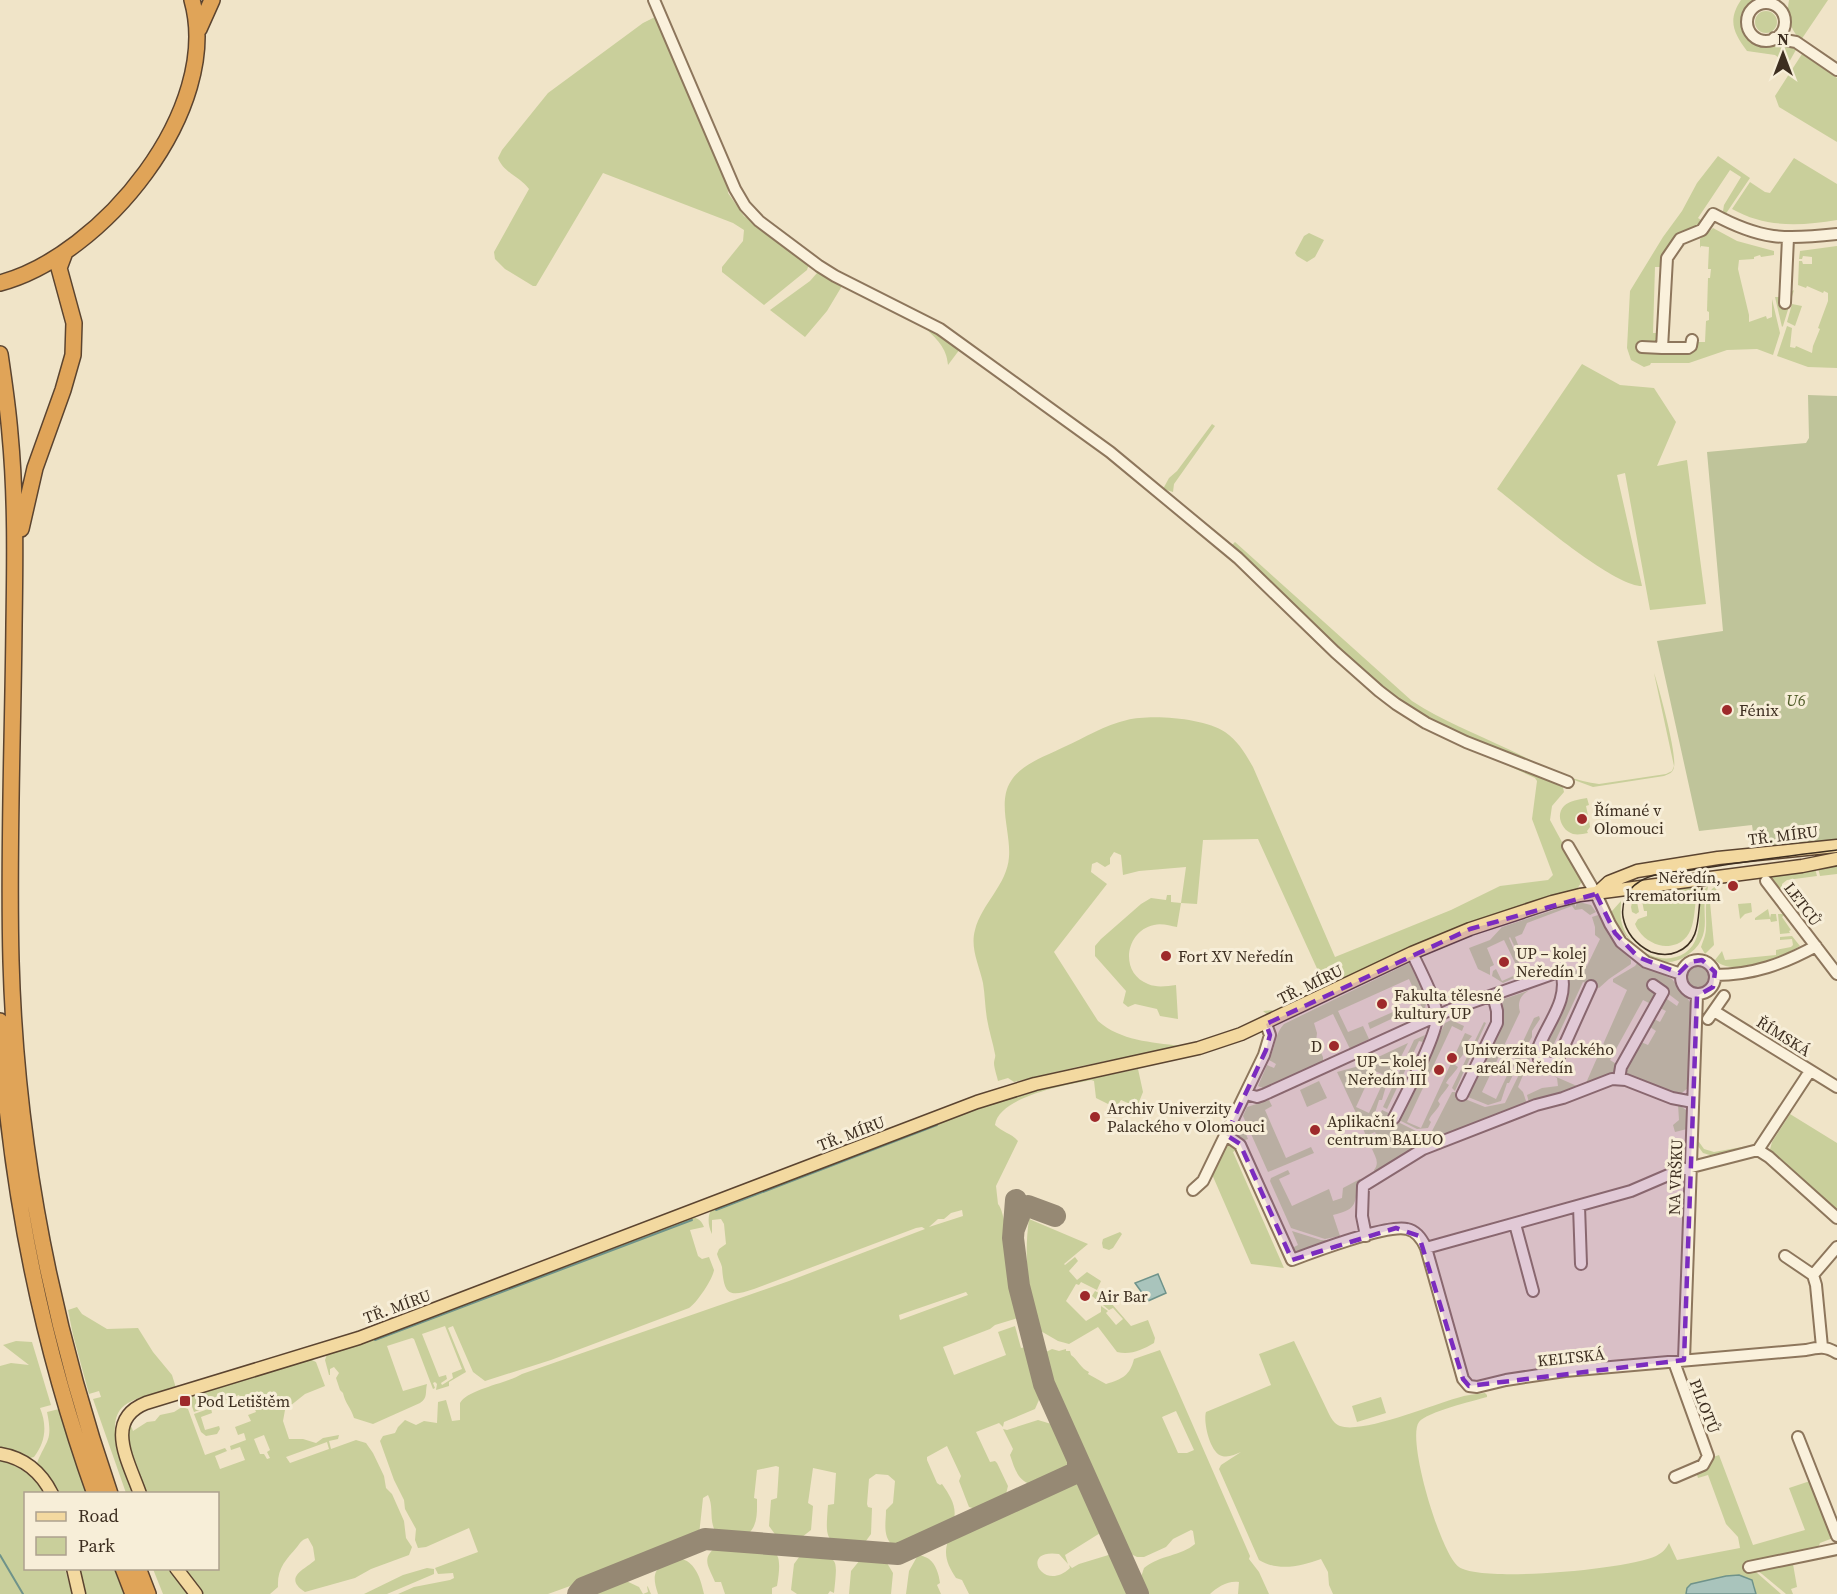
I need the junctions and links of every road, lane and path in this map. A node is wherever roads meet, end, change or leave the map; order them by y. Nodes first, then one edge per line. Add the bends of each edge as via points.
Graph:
1 (192, 0) edge
2 (212, 0) edge
3 (654, 0) edge
4 (1784, 0) edge
5 (1771, 2) edge
6 (1784, 19) junction
7 (1774, 39) junction
8 (1796, 42) junction
9 (196, 43) junction
10 (1837, 70) edge
11 (1837, 234) edge
12 (1788, 238) junction
13 (65, 252) junction
14 (0, 283) edge
15 (1785, 303) dead end
16 (1692, 340) dead end
17 (1642, 347) dead end
18 (1662, 348) junction
19 (0, 354) edge
20 (15, 580) junction
21 (1568, 782) dead end
22 (1569, 846) dead end
23 (1837, 846) edge
24 (1837, 859) edge
25 (1766, 881) dead end
26 (1596, 894) junction
27 (1816, 946) junction
28 (1412, 953) junction
29 (1681, 974) junction
30 (1837, 974) edge
31 (1716, 975) junction
32 (1653, 985) dead end
33 (1592, 987) dead end
34 (1697, 994) junction
35 (1493, 995) junction
36 (1724, 996) dead end
37 (1437, 1016) junction
38 (0, 1021) edge
39 (1266, 1024) junction
40 (1810, 1071) junction
41 (1619, 1079) junction
42 (1837, 1088) edge
43 (1246, 1094) junction
44 (1462, 1095) dead end
45 (1692, 1102) junction
46 (1394, 1118) dead end
47 (1226, 1135) junction
48 (1758, 1150) junction
49 (1691, 1167) junction
50 (1192, 1190) dead end
51 (1579, 1206) junction
52 (1837, 1218) edge
53 (1515, 1224) junction
54 (1366, 1236) junction
55 (1837, 1247) edge
56 (1426, 1248) junction
57 (1785, 1256) dead end
58 (1581, 1264) dead end
59 (1813, 1275) junction
60 (1533, 1291) dead end
61 (1822, 1347) junction
62 (1837, 1353) edge
63 (1679, 1361) junction
64 (1798, 1437) dead end
65 (0, 1454) edge
66 (1675, 1476) dead end
67 (51, 1492) edge
68 (94, 1492) edge
69 (109, 1492) edge
70 (139, 1492) edge
71 (1837, 1536) edge
72 (1837, 1549) edge
73 (1749, 1568) dead end
74 (73, 1570) edge
75 (123, 1570) edge
76 (138, 1570) edge
77 (178, 1570) edge
78 (79, 1594) edge
79 (133, 1594) edge
80 (148, 1594) edge
81 (195, 1594) edge

1 - 9 highway
2 - 9 highway
3 - 21 street via 735,189 752,213 773,232 828,272 940,329 1110,452 1238,558 1335,652 1396,704 1466,742
4 - 6 street
5 - 6 street
5 - 7 street via 1752,9 1748,25 1758,39
6 - 7 street via 1781,33
6 - 8 street
7 - 8 street
8 - 10 street
9 - 13 highway via 185,96 158,154 113,213
11 - 12 street
12 - 15 street
12 - 18 street via 1753,232 1713,214 1702,230 1680,239 1666,262
13 - 14 highway via 36,270
13 - 20 highway via 60,268 74,323 73,356 30,485
16 - 18 street via 1688,348
17 - 18 street
19 - 20 highway via 10,436
20 - 69 highway via 11,940 18,1076 30,1174 53,1296
22 - 26 street
23 - 26 main road, TŘ. MÍRU via 1718,858 1637,872 1610,882
24 - 26 main road, TŘ. MÍRU
25 - 27 street, LETCŮ
26 - 28 main road, TŘ. MÍRU via 1574,896 1519,912
26 - 29 street via 1613,931 1631,951 1650,964
27 - 30 street, LETCŮ
27 - 31 street via 1769,968
28 - 37 street
28 - 39 main road, TŘ. MÍRU
29 - 31 street via 1687,963 1699,960 1708,962
29 - 34 street via 1685,989
31 - 34 street via 1711,989
32 - 41 street via 1663,992 1621,1067
33 - 35 street via 1553,1064 1539,1059 1537,1051 1563,994 1561,971
34 - 45 street, NA VRŠKU
35 - 37 street
35 - 44 street via 1497,1023
36 - 40 street, ŘÍMSKÁ via 1711,1015
37 - 43 street via 1263,1095
37 - 46 street via 1433,1035
38 - 68 highway via 12,1144 30,1253 57,1371
39 - 43 street via 1270,1040
39 - 70 main road, TŘ. MÍRU via 1208,1046 1064,1077 978,1102 359,1338 146,1403 129,1413 122,1428
40 - 42 street, ŘÍMSKÁ
40 - 48 street
41 - 45 street
41 - 54 street via 1536,1105 1427,1147 1365,1184 1362,1216
43 - 47 street
45 - 49 street, NA VRŠKU
47 - 50 street via 1203,1180
47 - 54 street via 1240,1145 1292,1260
48 - 49 street
48 - 52 street
49 - 51 street
49 - 63 street, NA VRŠKU
51 - 53 street
51 - 58 street
53 - 56 street
53 - 60 street
54 - 56 street via 1406,1228 1416,1233
55 - 59 street
56 - 63 street, KELTSKÁ via 1463,1379 1469,1386 1565,1371
57 - 59 street
59 - 61 street
61 - 62 street
61 - 63 street, KELTSKÁ
63 - 66 street, PILOTŮ via 1708,1456 1703,1466
64 - 71 street
65 - 67 main road via 30,1465
72 - 73 street
74 - 78 main road
75 - 79 highway
76 - 80 highway
77 - 81 main road

